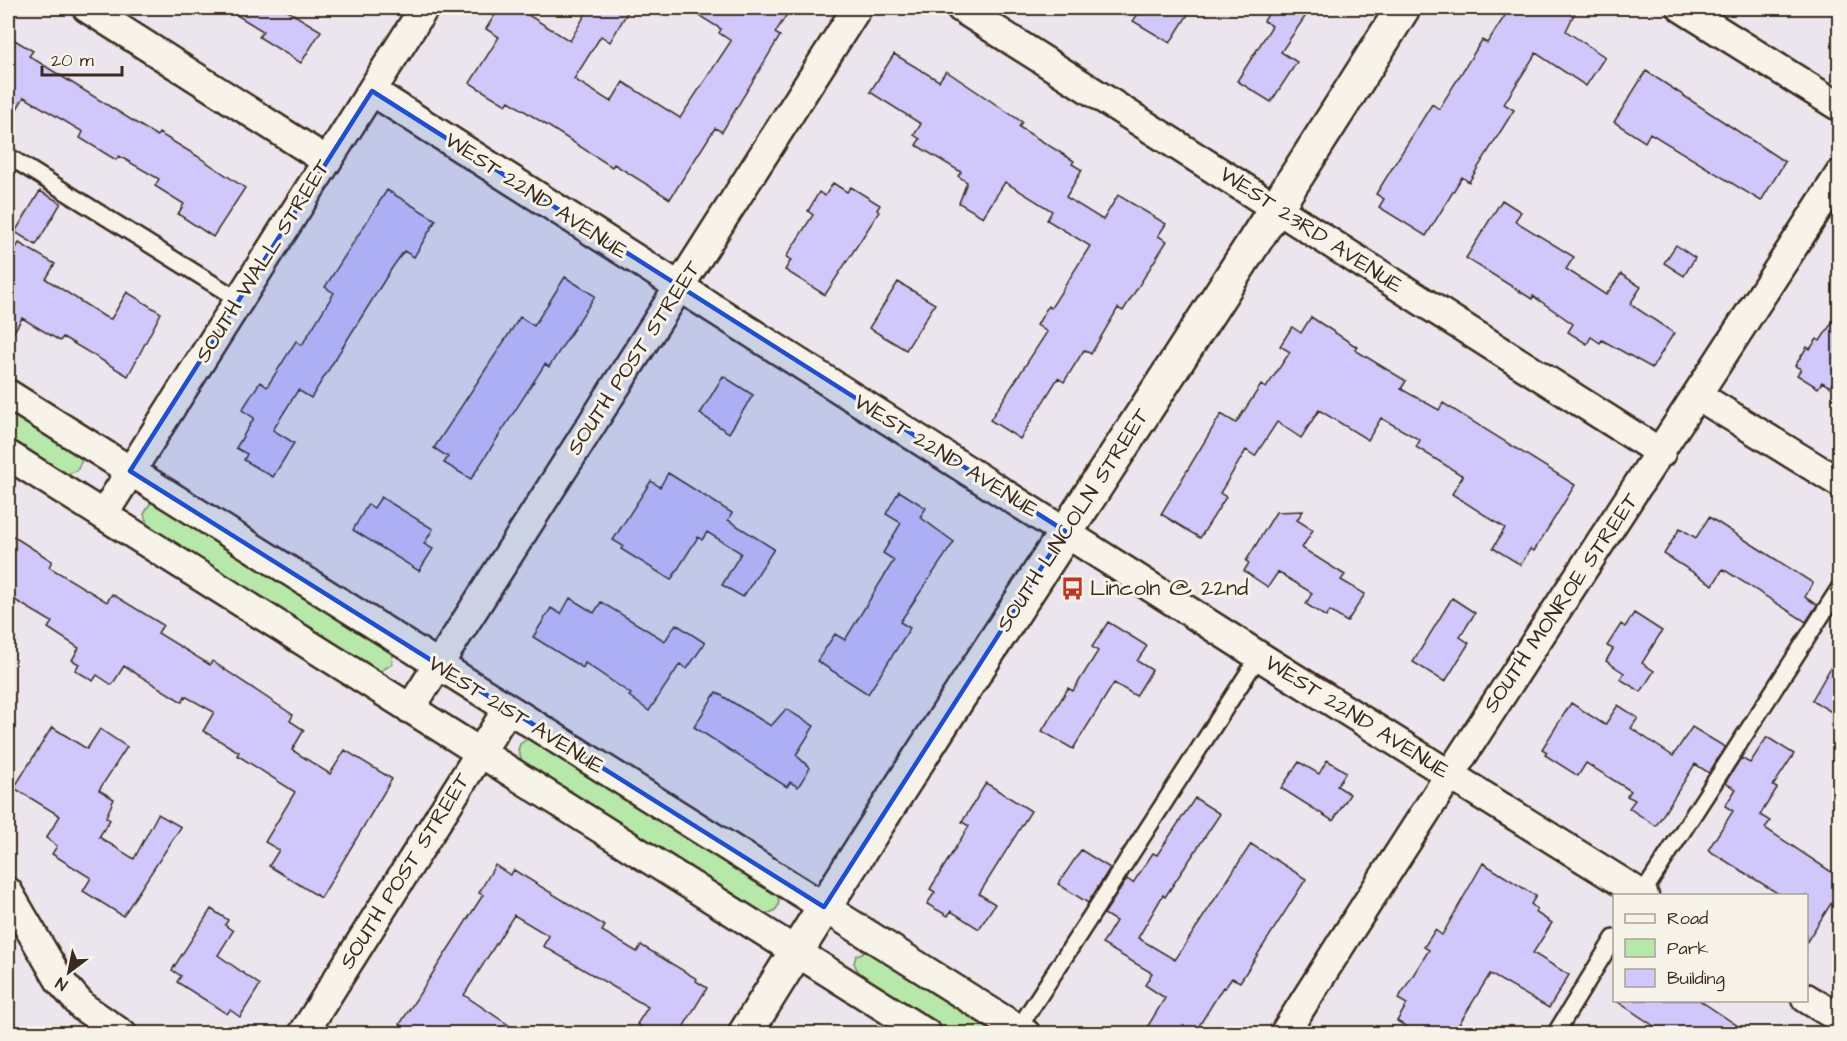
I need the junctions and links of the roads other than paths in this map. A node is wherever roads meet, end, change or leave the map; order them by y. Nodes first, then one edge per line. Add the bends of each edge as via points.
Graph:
1 (87, 8) edge
2 (424, 8) edge
3 (857, 8) edge
4 (961, 8) edge
5 (1403, 8) edge
6 (1682, 8) edge
7 (372, 91) junction
8 (1839, 107) edge
9 (8, 156) edge
10 (327, 160) junction
11 (1839, 174) edge
12 (1278, 208) junction
13 (680, 287) junction
14 (239, 300) junction
15 (8, 394) edge
16 (1697, 395) junction
17 (1661, 453) junction
18 (8, 455) edge
19 (130, 471) junction
20 (1839, 483) edge
21 (103, 515) junction
22 (1065, 531) junction
23 (1839, 587) edge
24 (1259, 656) junction
25 (437, 666) junction
26 (410, 709) junction
27 (507, 710) junction
28 (480, 753) junction
29 (1448, 774) junction
30 (8, 892) edge
31 (1641, 894) edge
32 (1644, 894) edge
33 (824, 907) junction
34 (1613, 940) edge
35 (796, 951) junction
36 (1808, 1000) edge
37 (1834, 1019) edge
38 (1022, 1031) edge
39 (122, 1033) edge
40 (303, 1034) edge
41 (745, 1034) edge
42 (927, 1034) edge
43 (1284, 1034) edge
44 (1555, 1034) edge

1 - 10 street
2 - 7 street, SOUTH WALL STREET
3 - 13 street, SOUTH POST STREET
4 - 12 street, WEST 23RD AVENUE
5 - 12 street, SOUTH LINCOLN STREET
6 - 8 street
7 - 10 street, SOUTH WALL STREET
7 - 13 street, WEST 22ND AVENUE
9 - 14 lane
10 - 14 street, SOUTH WALL STREET
11 - 16 street, SOUTH MONROE STREET
12 - 17 street, WEST 23RD AVENUE
12 - 22 street, SOUTH LINCOLN STREET
13 - 22 street, WEST 22ND AVENUE
13 - 25 street, SOUTH POST STREET
14 - 19 street, SOUTH WALL STREET
15 - 19 street, WEST 21ST AVENUE
16 - 17 street, SOUTH MONROE STREET
16 - 20 street
17 - 29 street, SOUTH MONROE STREET
18 - 21 street
19 - 21 street, SOUTH WALL STREET
19 - 25 street, WEST 21ST AVENUE
21 - 26 street
22 - 24 street, WEST 22ND AVENUE
22 - 33 street, SOUTH LINCOLN STREET
23 - 32 lane
24 - 29 street, WEST 22ND AVENUE
24 - 38 lane
25 - 26 street, SOUTH POST STREET
25 - 27 street, WEST 21ST AVENUE
26 - 28 street
27 - 28 street, SOUTH POST STREET
27 - 33 street, WEST 21ST AVENUE
28 - 35 street
28 - 40 street, SOUTH POST STREET
29 - 31 street, WEST 22ND AVENUE
29 - 43 street, SOUTH MONROE STREET
30 - 39 street via 60,981 82,1007
33 - 35 street, SOUTH LINCOLN STREET
33 - 38 street, WEST 21ST AVENUE
34 - 44 lane
35 - 41 street, SOUTH LINCOLN STREET
35 - 42 street
36 - 37 street

